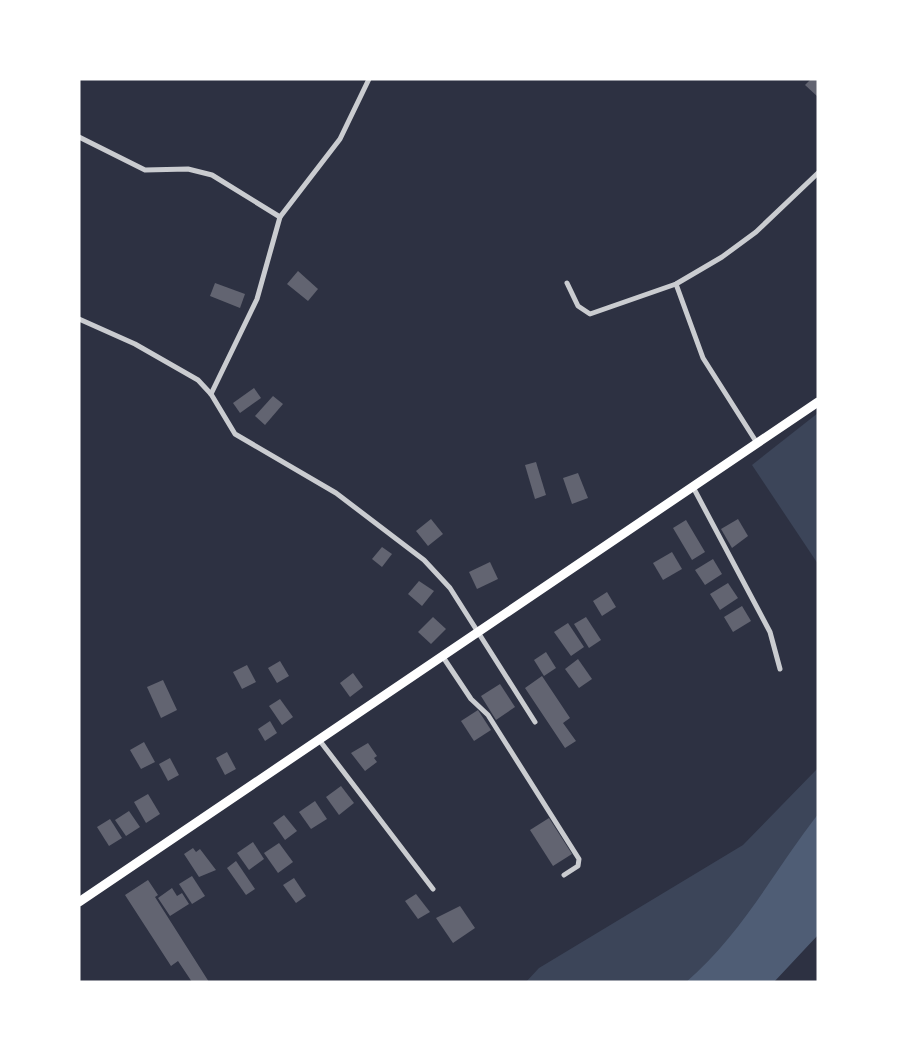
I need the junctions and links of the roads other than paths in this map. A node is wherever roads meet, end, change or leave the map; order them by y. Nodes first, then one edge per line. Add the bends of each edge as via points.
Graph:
1 (369, 79) edge
2 (79, 137) edge
3 (818, 173) edge
4 (279, 217) junction
5 (567, 283) dead end
6 (676, 284) junction
7 (79, 319) edge
8 (211, 394) junction
9 (818, 402) edge
10 (757, 443) junction
11 (693, 487) junction
12 (479, 633) junction
13 (443, 657) junction
14 (780, 669) dead end
15 (535, 722) dead end
16 (320, 741) junction
17 (564, 875) dead end
18 (433, 889) dead end
19 (79, 902) edge

1 - 4 street via 340,139
2 - 4 street via 145,170 188,169 212,175
3 - 6 street via 756,232
4 - 8 street via 257,299
5 - 6 street via 578,306 590,314
6 - 10 street via 703,358
7 - 8 street via 182,369
8 - 12 street via 235,434 250,446 336,493 414,551 450,588
9 - 10 main road
10 - 11 main road
11 - 12 main road
11 - 14 street via 770,632
12 - 13 main road
12 - 15 street
13 - 16 main road
13 - 17 street via 471,699 488,715 576,854 580,863
16 - 18 street
16 - 19 main road

